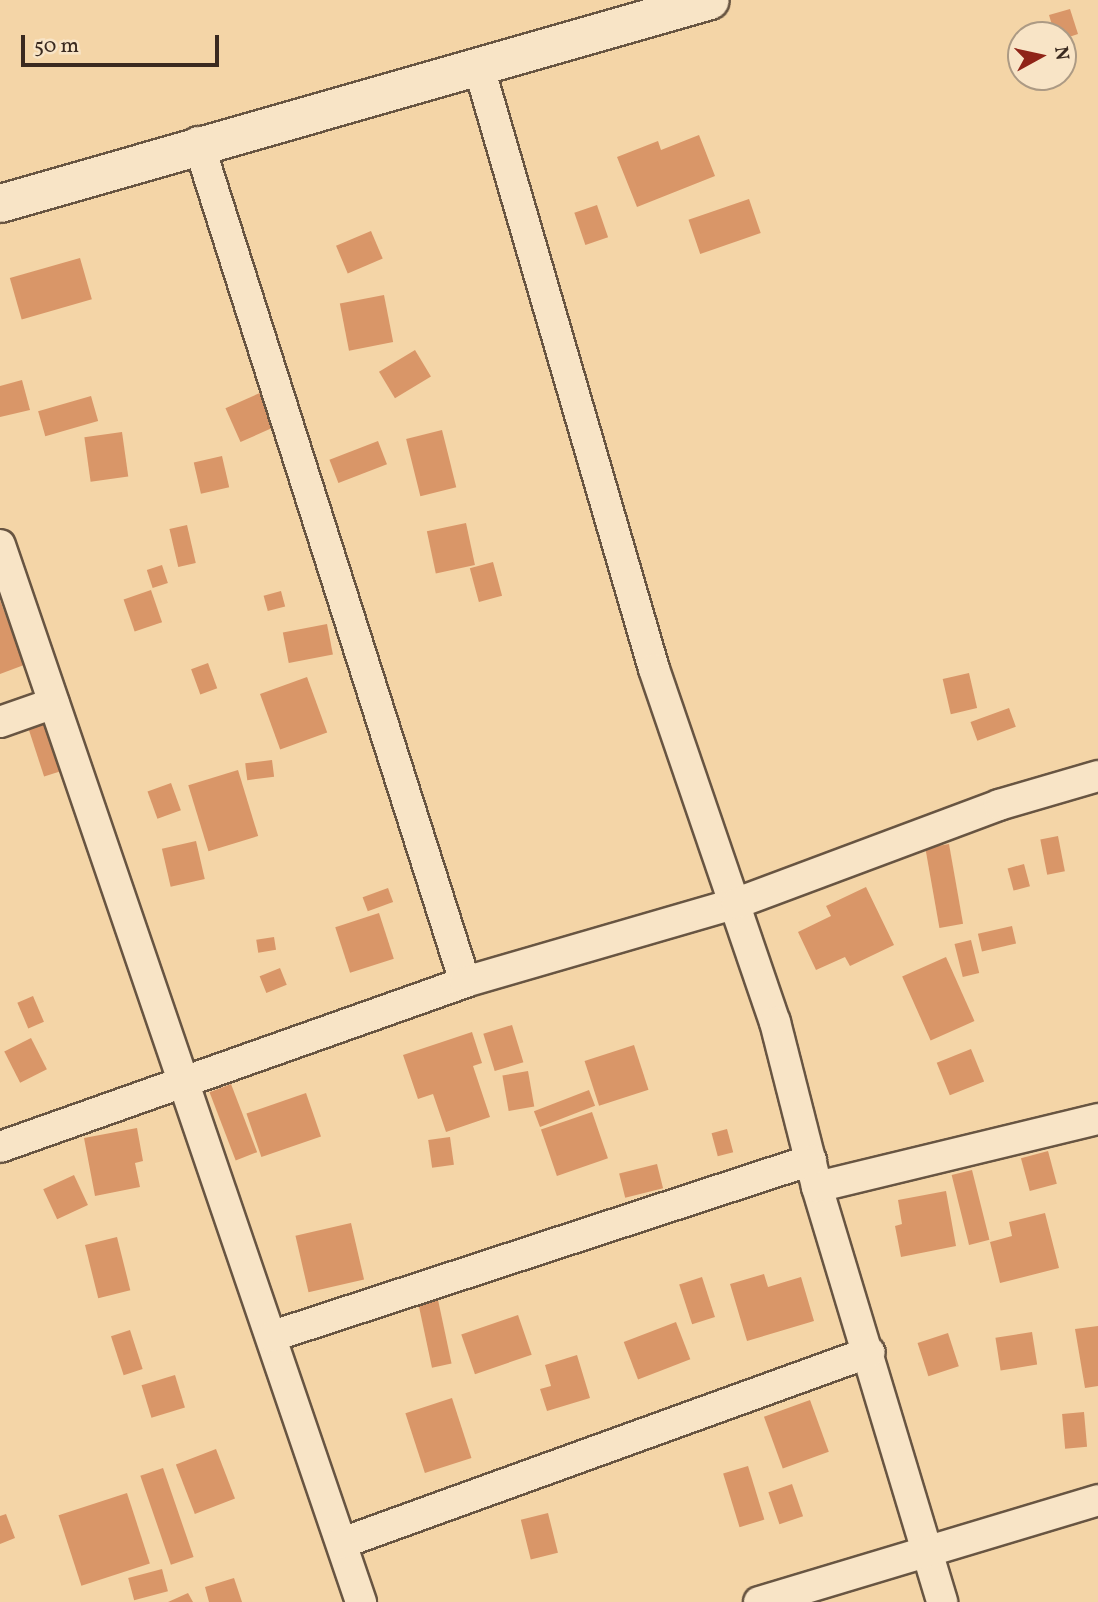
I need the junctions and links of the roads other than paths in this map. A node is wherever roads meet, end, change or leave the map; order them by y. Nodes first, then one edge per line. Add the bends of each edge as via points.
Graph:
1 (710, 0) edge
2 (478, 65) junction
3 (198, 142) junction
4 (0, 202) edge
5 (0, 545) edge
6 (54, 703) junction
7 (0, 722) edge
8 (1098, 776) edge
9 (737, 903) junction
10 (465, 982) junction
11 (184, 1081) junction
12 (1098, 1119) edge
13 (0, 1147) edge
14 (814, 1174) junction
15 (273, 1336) junction
16 (870, 1352) junction
17 (1098, 1500) edge
18 (342, 1544) junction
19 (928, 1552) junction
20 (361, 1602) edge
21 (759, 1602) edge
22 (942, 1602) edge

1 - 2 street
2 - 3 street
2 - 9 street via 654,669
3 - 4 street
3 - 10 street
5 - 6 street
6 - 7 street
6 - 11 street
8 - 9 street via 999,805
9 - 10 street
9 - 14 street via 775,1022
10 - 11 street
11 - 13 street
11 - 15 street
12 - 14 street
14 - 15 street
14 - 16 street
15 - 18 street
16 - 18 street
16 - 19 street
17 - 19 street
18 - 20 street
19 - 21 street
19 - 22 street

